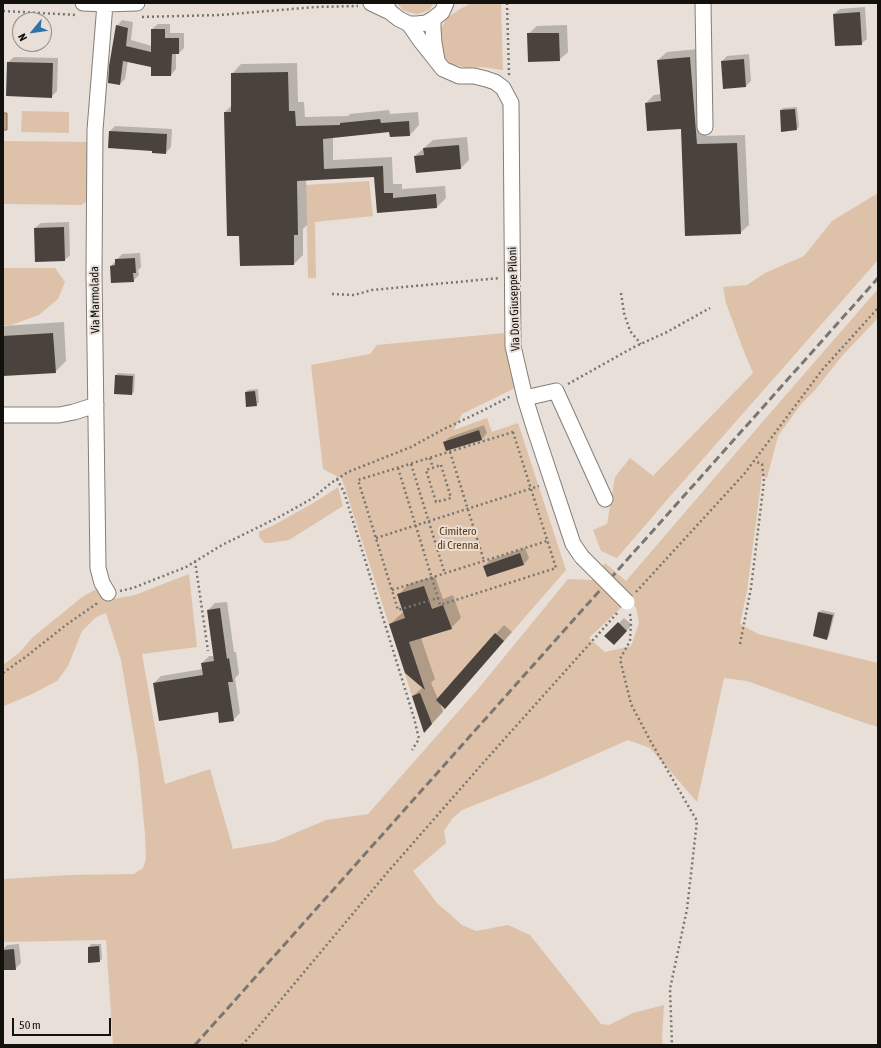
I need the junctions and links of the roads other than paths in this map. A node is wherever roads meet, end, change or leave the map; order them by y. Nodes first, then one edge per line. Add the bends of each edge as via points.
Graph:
1 (446, 3) edge
2 (703, 3) edge
3 (99, 5) edge
4 (365, 5) edge
5 (388, 8) edge
6 (138, 10) edge
7 (434, 19) junction
8 (409, 24) junction
9 (438, 63) junction
10 (705, 127) dead end
11 (524, 395) junction
12 (96, 405) junction
13 (3, 415) edge
14 (605, 499) dead end
15 (108, 593) road end
16 (627, 602) road end

1 - 7 street via 442,12
2 - 10 street
3 - 6 street
3 - 12 street, Via Marmolada via 95,130
4 - 5 street
5 - 8 street via 399,19
7 - 8 street via 426,23
7 - 9 street via 434,43
8 - 9 street
9 - 11 street, Via Don Giuseppe Piloni via 450,73 494,82 503,88 511,103 513,346
11 - 14 street via 556,391
11 - 16 street, Via Don Giuseppe Piloni, bridge via 573,544 582,557
12 - 13 street via 59,415
12 - 15 street, Via Marmolada via 98,568

